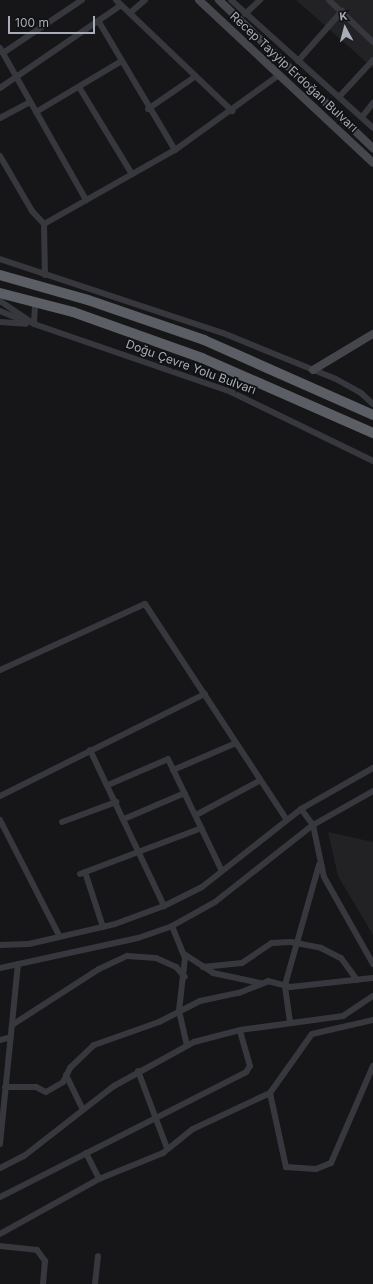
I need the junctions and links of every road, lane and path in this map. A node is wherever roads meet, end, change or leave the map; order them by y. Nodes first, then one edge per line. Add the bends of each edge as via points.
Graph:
1 (82, 0) edge
2 (116, 0) edge
3 (145, 0) edge
4 (199, 0) edge
5 (219, 0) edge
6 (231, 0) edge
7 (260, 0) edge
8 (330, 0) edge
9 (121, 5) junction
10 (342, 11) junction
11 (130, 13) junction
12 (245, 14) junction
13 (99, 22) junction
14 (373, 42) edge
15 (1, 51) edge
16 (373, 60) edge
17 (298, 61) junction
18 (120, 62) junction
19 (196, 76) junction
20 (279, 76) junction
21 (17, 78) junction
22 (79, 87) junction
23 (0, 88) edge
24 (339, 97) junction
25 (30, 102) junction
26 (373, 102) edge
27 (148, 109) junction
28 (232, 111) junction
29 (36, 112) junction
30 (362, 116) junction
31 (0, 118) edge
32 (373, 128) edge
33 (373, 148) edge
34 (175, 150) junction
35 (0, 156) edge
36 (373, 163) edge
37 (132, 174) junction
38 (86, 200) junction
39 (44, 224) junction
40 (0, 259) edge
41 (0, 274) edge
42 (45, 275) junction
43 (0, 293) edge
44 (0, 301) edge
45 (35, 302) junction
46 (0, 311) edge
47 (0, 322) edge
48 (34, 324) junction
49 (373, 334) edge
50 (313, 370) junction
51 (373, 404) edge
52 (373, 415) edge
53 (373, 434) edge
54 (373, 461) edge
55 (0, 670) edge
56 (205, 694) junction
57 (234, 744) junction
58 (90, 750) junction
59 (373, 768) edge
60 (173, 770) junction
61 (259, 781) junction
62 (108, 786) junction
63 (373, 791) edge
64 (185, 793) junction
65 (0, 796) edge
66 (116, 802) junction
67 (301, 809) junction
68 (196, 815) junction
69 (124, 819) junction
70 (0, 820) edge
71 (287, 820) junction
72 (62, 822) dead end
73 (313, 825) junction
74 (202, 828) junction
75 (140, 851) junction
76 (319, 864) junction
77 (222, 872) junction
78 (164, 906) junction
79 (172, 926) junction
80 (104, 927) junction
81 (60, 937) junction
82 (297, 944) junction
83 (0, 945) edge
84 (184, 954) junction
85 (18, 964) junction
86 (373, 964) edge
87 (203, 967) junction
88 (0, 968) edge
89 (185, 977) junction
90 (373, 978) edge
91 (356, 980) junction
92 (261, 983) junction
93 (285, 985) junction
94 (373, 996) edge
95 (179, 1011) junction
96 (373, 1020) edge
97 (290, 1022) junction
98 (12, 1025) junction
99 (240, 1030) junction
100 (10, 1037) junction
101 (0, 1040) edge
102 (187, 1045) junction
103 (373, 1066) edge
104 (138, 1071) junction
105 (66, 1075) junction
106 (4, 1083) edge
107 (270, 1093) junction
108 (82, 1108) junction
109 (154, 1116) junction
110 (1, 1127) edge
111 (0, 1144) edge
112 (167, 1148) junction
113 (86, 1153) junction
114 (0, 1168) edge
115 (99, 1179) junction
116 (0, 1197) edge
117 (0, 1234) edge
118 (0, 1246) edge
119 (98, 1256) dead end
120 (43, 1284) edge
121 (95, 1284) edge

1 - 15 street
2 - 9 street
3 - 11 street
4 - 20 main road, Recep Tayyip Erdoğan Bulvarı
5 - 33 main road, Recep Tayyip Erdoğan Bulvarı
6 - 12 street
7 - 12 street
8 - 10 street
9 - 11 street
9 - 13 street
10 - 14 street
10 - 17 street
11 - 19 street
12 - 17 street
13 - 18 street
13 - 21 street
15 - 21 street
16 - 24 street
17 - 24 street
18 - 22 street
18 - 27 street
19 - 27 street
19 - 28 street
20 - 28 street
20 - 36 main road, Recep Tayyip Erdoğan Bulvarı
21 - 23 street
21 - 25 street
22 - 29 street
22 - 37 street
24 - 30 street
25 - 29 street
25 - 31 street
26 - 30 street
27 - 34 street
28 - 34 street
29 - 38 street
30 - 32 street
34 - 37 street
35 - 39 street via 32,211
37 - 38 street
38 - 39 street
39 - 42 street
40 - 42 street
41 - 52 highway via 88,300 204,340
42 - 50 street via 158,310
43 - 45 highway, Doğu Çevre Yolu Bulvarı
44 - 48 street, Doğu Çevre Yolu Bulvarı
45 - 48 street
45 - 53 highway, Doğu Çevre Yolu Bulvarı via 202,358
46 - 48 street
47 - 48 street
48 - 54 street, Doğu Çevre Yolu Bulvarı via 231,392
49 - 50 main road
50 - 51 street via 361,393
55 - 56 street via 146,604
56 - 57 street
56 - 58 street
57 - 60 street
57 - 61 street
58 - 62 street
58 - 65 street
59 - 67 street
60 - 62 street via 168,759
60 - 64 street
61 - 68 street
61 - 71 street
62 - 66 street
63 - 73 street
64 - 68 street
64 - 69 street
66 - 69 street
66 - 72 street
67 - 71 street
67 - 73 street
68 - 74 street
69 - 75 street
70 - 81 street
71 - 77 street
73 - 76 street
73 - 79 street via 215,902
74 - 75 street
74 - 77 street
75 - 78 street
75 - 80 street via 82,873
76 - 82 street
76 - 86 street
77 - 78 street via 202,887
78 - 80 street
79 - 84 street
79 - 85 street via 138,938
80 - 81 street
81 - 83 street via 29,944
82 - 87 street via 272,943 242,962
82 - 91 street via 321,948 341,958
82 - 93 street
84 - 87 street
84 - 89 street
85 - 88 street
85 - 98 street
87 - 92 street via 231,980
89 - 95 street
89 - 98 street via 176,967 156,958 127,956 99,969
90 - 91 street
91 - 93 street
92 - 93 street
92 - 95 street via 239,993 200,1001
93 - 97 street
94 - 97 street via 343,1016
95 - 102 street
95 - 105 street via 94,1045
96 - 107 street via 307,1037
97 - 99 street
98 - 100 street
99 - 102 street
99 - 109 street via 250,1069
100 - 101 street
100 - 106 street
102 - 104 street
103 - 107 street via 331,1163 316,1170 286,1168
104 - 108 street
104 - 109 street
105 - 106 street via 63,1082 46,1092 36,1087
105 - 108 street
106 - 110 street
107 - 112 street via 193,1129
108 - 114 street via 24,1156
109 - 112 street
109 - 113 street
110 - 111 street
112 - 115 street
113 - 115 street
113 - 116 street
115 - 117 street
118 - 120 street via 37,1250 45,1261
119 - 121 street

